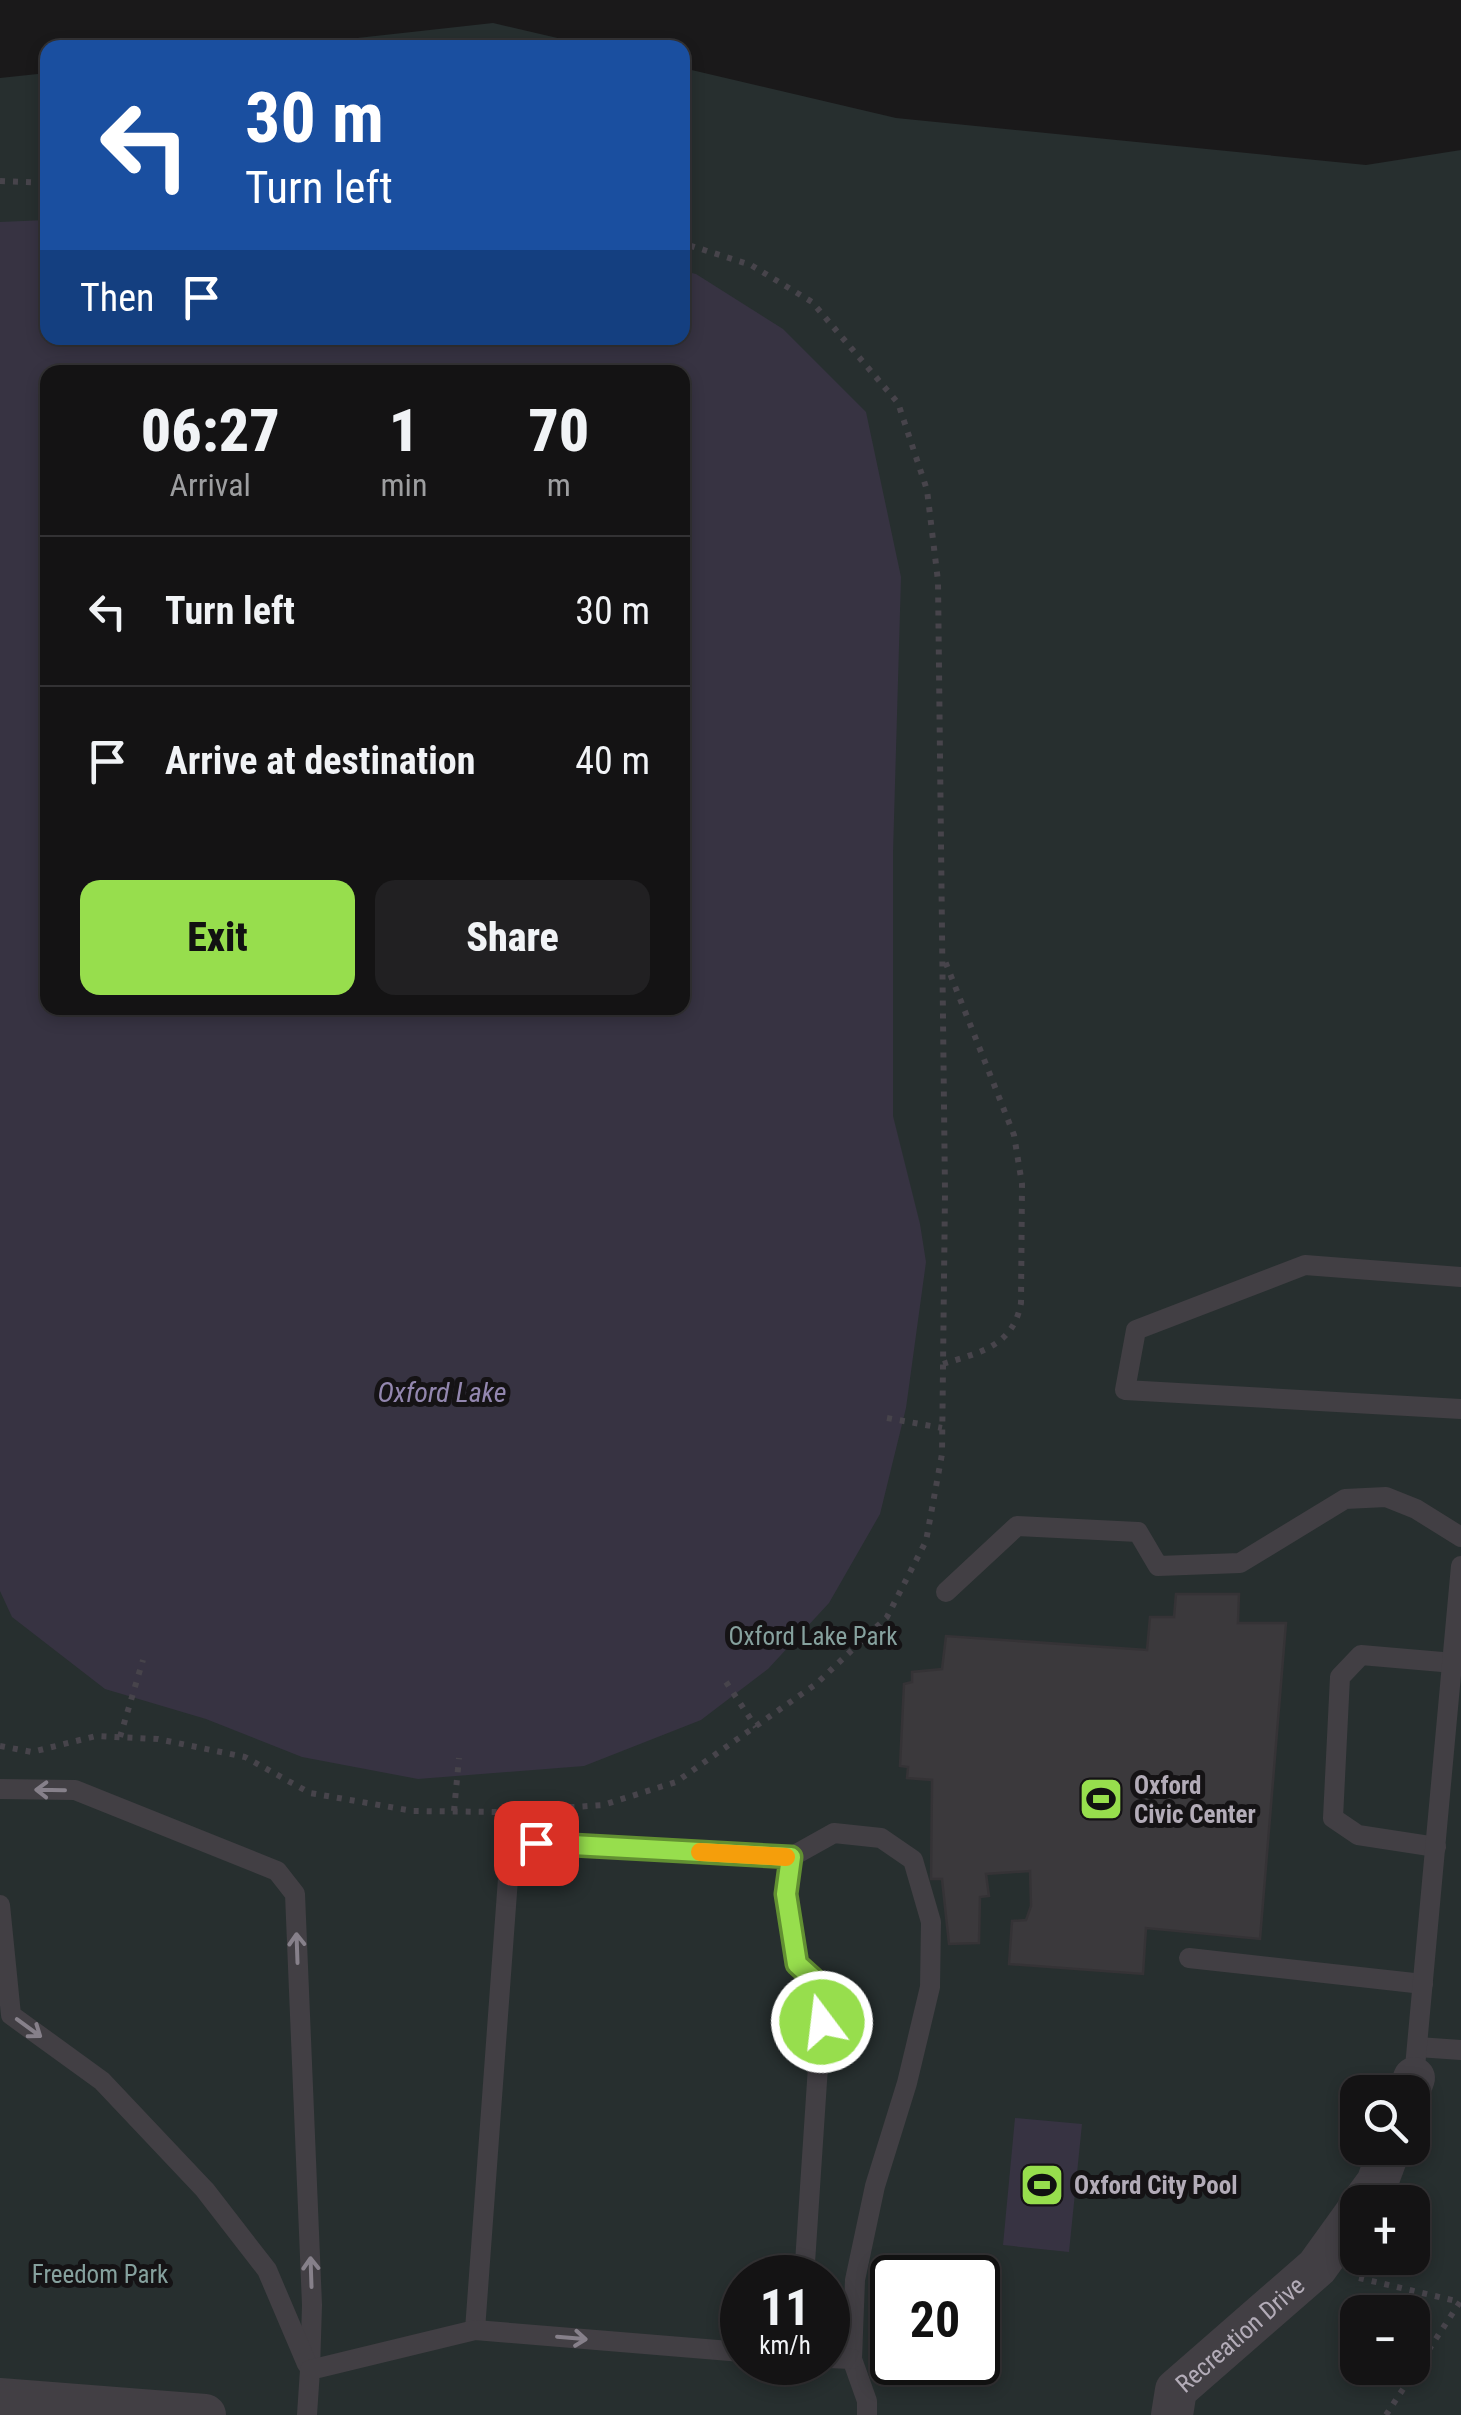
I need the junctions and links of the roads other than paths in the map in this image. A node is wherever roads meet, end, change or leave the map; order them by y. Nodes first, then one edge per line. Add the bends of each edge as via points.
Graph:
1 (1461, 1277) edge
2 (1461, 1409) edge
3 (1461, 1537) edge
4 (1461, 1566) edge
5 (946, 1592) dead end
6 (1454, 1663) junction
7 (0, 1789) edge
8 (1436, 1846) junction
9 (791, 1857) junction
10 (0, 1905) edge
11 (1190, 1958) dead end
12 (1423, 1984) junction
13 (1461, 2050) edge
14 (1414, 2073) edge
15 (1340, 2235) edge
16 (806, 2255) edge
17 (475, 2330) junction
18 (720, 2350) edge
19 (852, 2359) joint
20 (310, 2370) junction
21 (0, 2399) edge
22 (206, 2415) edge
23 (307, 2415) edge
24 (867, 2415) edge
25 (1172, 2415) edge

1 - 2 lane via 1305,1265 1136,1330 1125,1390
3 - 5 lane via 1386,1497 1345,1499 1240,1564 1158,1566 1138,1532 1017,1526
4 - 6 lane
6 - 8 lane
6 - 8 lane via 1361,1656 1340,1677 1334,1818 1358,1835
20 -> 7 lane via 295,1894 277,1872 75,1790
8 - 12 lane
9 - 16 lane via 786,1894 797,1964 817,1982 822,2022
9 - 17 lane via 536,1843 508,1865
9 - 19 lane via 834,1833 881,1838 913,1860 930,1922 930,1987 859,2261
10 -> 20 lane via 10,2014 102,2082 205,2190 267,2270
11 - 12 lane
12 - 14 lane
13 - 14 lane
15 - 25 street, Recreation Drive via 1316,2268 1176,2390
17 -> 18 lane
17 - 20 lane
19 - 24 lane
20 - 23 lane
21 - 22 street

